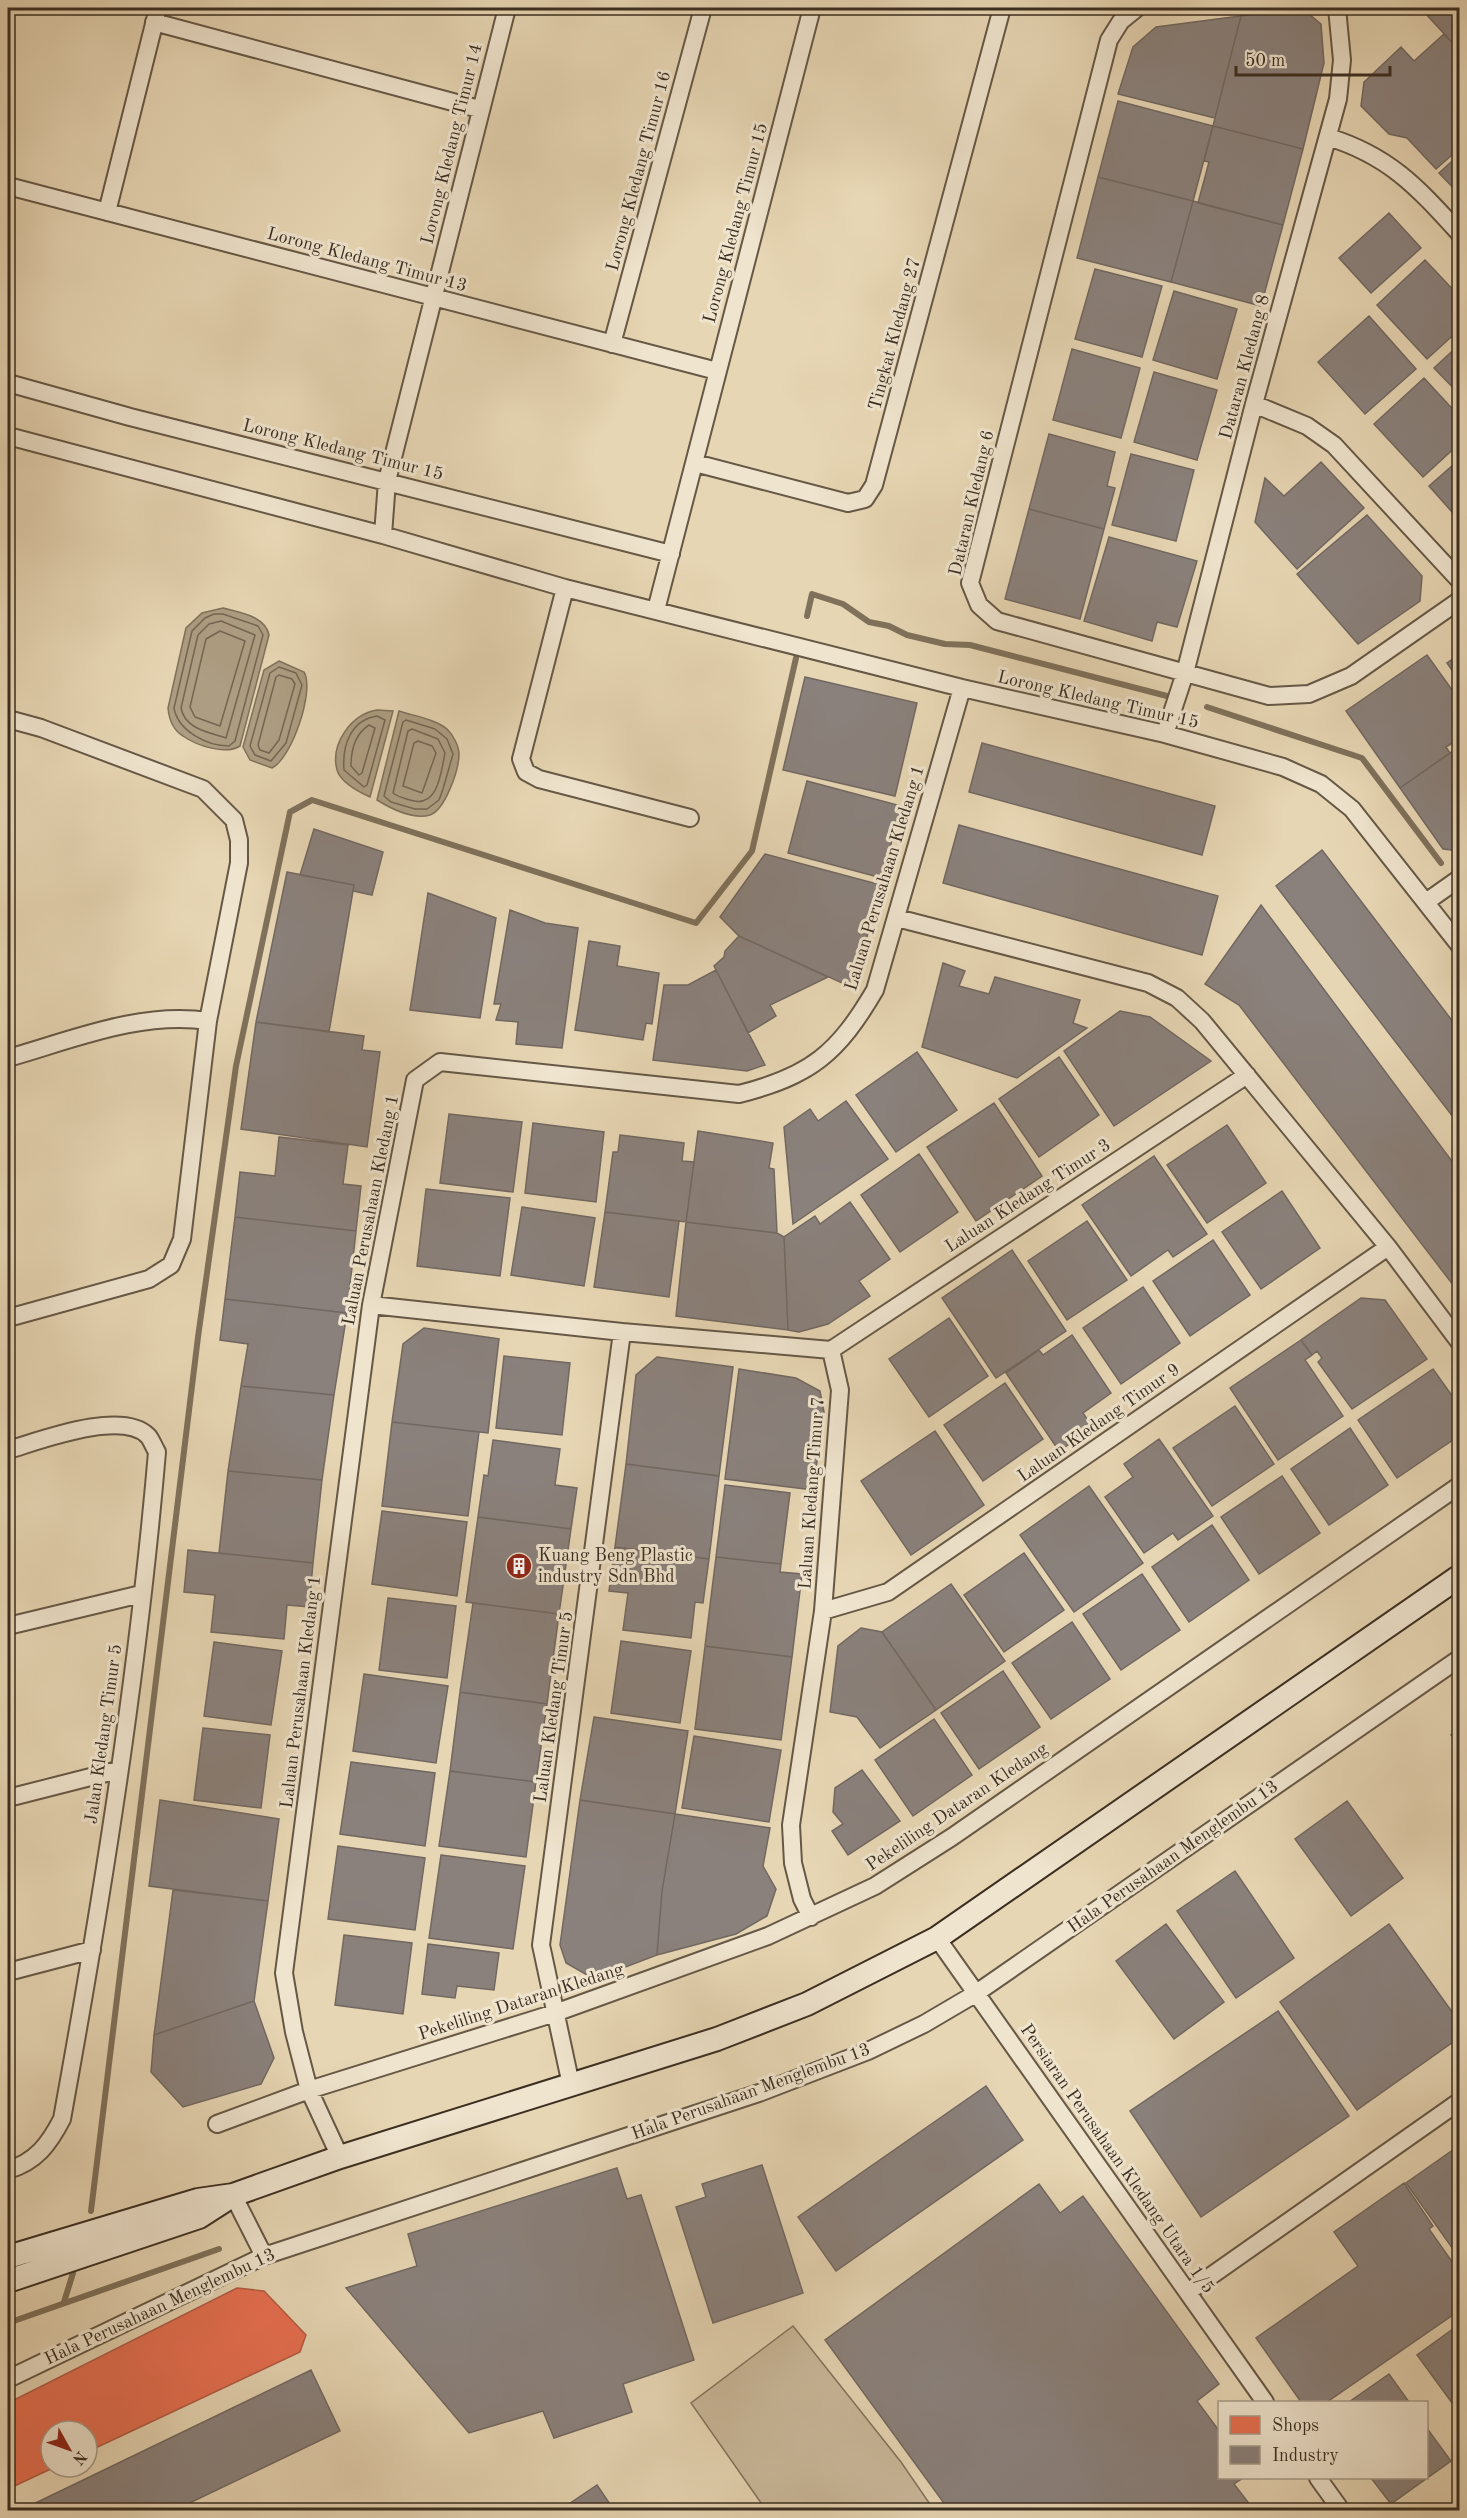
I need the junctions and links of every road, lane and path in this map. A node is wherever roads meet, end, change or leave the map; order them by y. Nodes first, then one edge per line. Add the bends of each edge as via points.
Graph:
1 (507, 8) edge
2 (703, 8) edge
3 (812, 8) edge
4 (1002, 8) edge
5 (1137, 8) edge
6 (1336, 8) edge
7 (156, 15) edge
8 (479, 109) junction
9 (1328, 137) junction
10 (8, 186) edge
11 (107, 212) junction
12 (1460, 234) edge
13 (433, 297) junction
14 (612, 344) junction
15 (717, 371) junction
16 (8, 382) edge
17 (1254, 404) junction
18 (8, 436) edge
19 (695, 463) junction
20 (387, 481) junction
21 (383, 536) junction
22 (670, 554) junction
23 (1460, 581) edge
24 (565, 588) junction
25 (1460, 600) edge
26 (656, 610) junction
27 (1185, 673) junction
28 (963, 688) junction
29 (8, 719) edge
30 (1165, 734) junction
31 (690, 818) dead end
32 (1460, 878) edge
33 (1426, 902) junction
34 (897, 918) junction
35 (1460, 946) edge
36 (208, 1021) junction
37 (8, 1058) edge
38 (1247, 1075) junction
39 (1388, 1247) junction
40 (371, 1305) junction
41 (8, 1318) edge
42 (622, 1332) junction
43 (1460, 1343) edge
44 (831, 1350) junction
45 (8, 1450) edge
46 (1460, 1485) edge
47 (1460, 1576) edge
48 (141, 1594) junction
49 (823, 1611) junction
50 (8, 1626) edge
51 (1460, 1658) edge
52 (118, 1770) junction
53 (8, 1798) edge
54 (811, 1917) junction
55 (937, 1938) junction
56 (92, 1950) junction
57 (8, 1972) edge
58 (975, 1994) junction
59 (555, 2013) junction
60 (571, 2085) junction
61 (309, 2090) junction
62 (1460, 2101) edge
63 (217, 2124) dead end
64 (340, 2157) junction
65 (14, 2168) edge
66 (233, 2194) junction
67 (13, 2255) edge
68 (264, 2256) junction
69 (8, 2280) edge
70 (1188, 2292) junction
71 (8, 2379) edge
72 (1264, 2401) edge
73 (1319, 2479) edge
74 (1341, 2511) edge

1 - 8 street, Lorong Kledang Timur 14
2 - 14 street, Lorong Kledang Timur 16
3 - 15 street, Lorong Kledang Timur 15
4 - 19 street, Tingkat Kledang 27 via 874,485 865,498 848,503
5 - 27 street, Dataran Kledang 6 via 1121,21 1109,40 970,583 979,605 997,621
6 - 9 street, Dataran Kledang 8 via 1342,60 1338,99
7 - 8 street
7 - 11 street
8 - 13 street, Lorong Kledang Timur 14
9 - 12 street via 1356,146 1390,165
9 - 17 street, Dataran Kledang 8
10 - 11 street, Lorong Kledang Timur 13
11 - 13 street, Lorong Kledang Timur 13
13 - 14 street, Lorong Kledang Timur 13
13 - 20 street, Lorong Kledang Timur 14
14 - 15 street, Lorong Kledang Timur 13
15 - 19 street, Lorong Kledang Timur 15
16 - 20 street, Lorong Kledang Timur 15 via 130,417
17 - 23 street via 1307,426 1334,445
17 - 27 street, Dataran Kledang 8
18 - 21 street, Lorong Kledang Timur 15
19 - 22 street, Lorong Kledang Timur 15
20 - 21 street, Lorong Kledang Timur 14
20 - 22 street, Lorong Kledang Timur 15
21 - 24 street, Lorong Kledang Timur 15
22 - 26 street, Lorong Kledang Timur 15
24 - 26 street, Lorong Kledang Timur 15
24 - 31 street via 521,759 526,772 539,779
25 - 27 street, Dataran Kledang 6 via 1352,676 1309,694 1269,696
26 - 28 street, Lorong Kledang Timur 15
27 - 30 street, Dataran Kledang 8
28 - 30 street, Lorong Kledang Timur 15
28 - 34 street, Laluan Perusahaan Kledang 1
29 - 36 street via 203,789 234,820 239,863
30 - 33 street, Lorong Kledang Timur 15 via 1284,767 1321,784 1352,809
32 - 33 street
33 - 35 street, Lorong Kledang Timur 15
34 - 38 street via 1148,983 1177,998 1202,1021
34 - 40 street, Laluan Perusahaan Kledang 1 via 875,990 852,1029 819,1061 777,1085 739,1094 440,1062 415,1080
36 - 37 street via 179,1017 146,1020
36 - 41 street via 183,1239 171,1265 149,1279
38 - 39 street
38 - 44 street, Laluan Kledang Timur 3
39 - 43 street
39 - 49 street, Laluan Kledang Timur 9 via 888,1592
40 - 42 street
40 - 61 street, Laluan Perusahaan Kledang 1 via 285,1973 294,2032
42 - 44 street
42 - 59 street, Laluan Kledang Timur 5 via 542,1945
44 - 49 street, Laluan Kledang Timur 7 via 840,1390
45 - 48 street, Jalan Kledang Timur 5 via 101,1425 129,1426 147,1435 156,1452
46 - 54 street, Pekeliling Dataran Kledang via 911,1865
47 - 55 street
48 - 50 street
48 - 52 street, Jalan Kledang Timur 5
49 - 54 street, Laluan Kledang Timur 7 via 791,1825 793,1863
51 - 58 street, Hala Perusahaan Menglembu 13
52 - 53 street
52 - 56 street, Jalan Kledang Timur 5
54 - 59 street, Pekeliling Dataran Kledang
55 - 58 street, Persiaran Perusahaan Kledang Utara 1/5
55 - 60 street via 807,2004 717,2039
56 - 57 street
56 - 65 street, Jalan Kledang Timur 5 via 62,2119 47,2147
58 - 68 street, Hala Perusahaan Menglembu 13 via 868,2051 759,2093
58 - 70 street, Persiaran Perusahaan Kledang Utara 1/5
59 - 60 street, Laluan Kledang Timur 5
59 - 61 street, Pekeliling Dataran Kledang
60 - 64 street
61 - 63 street, Pekeliling Dataran Kledang
61 - 64 street, Laluan Perusahaan Kledang 1
62 - 70 street
64 - 66 street
66 - 67 street via 198,2200
66 - 68 street
66 - 69 street via 200,2217
68 - 71 street, Hala Perusahaan Menglembu 13
70 - 72 street, Persiaran Perusahaan Kledang Utara 1/5
73 - 74 street

